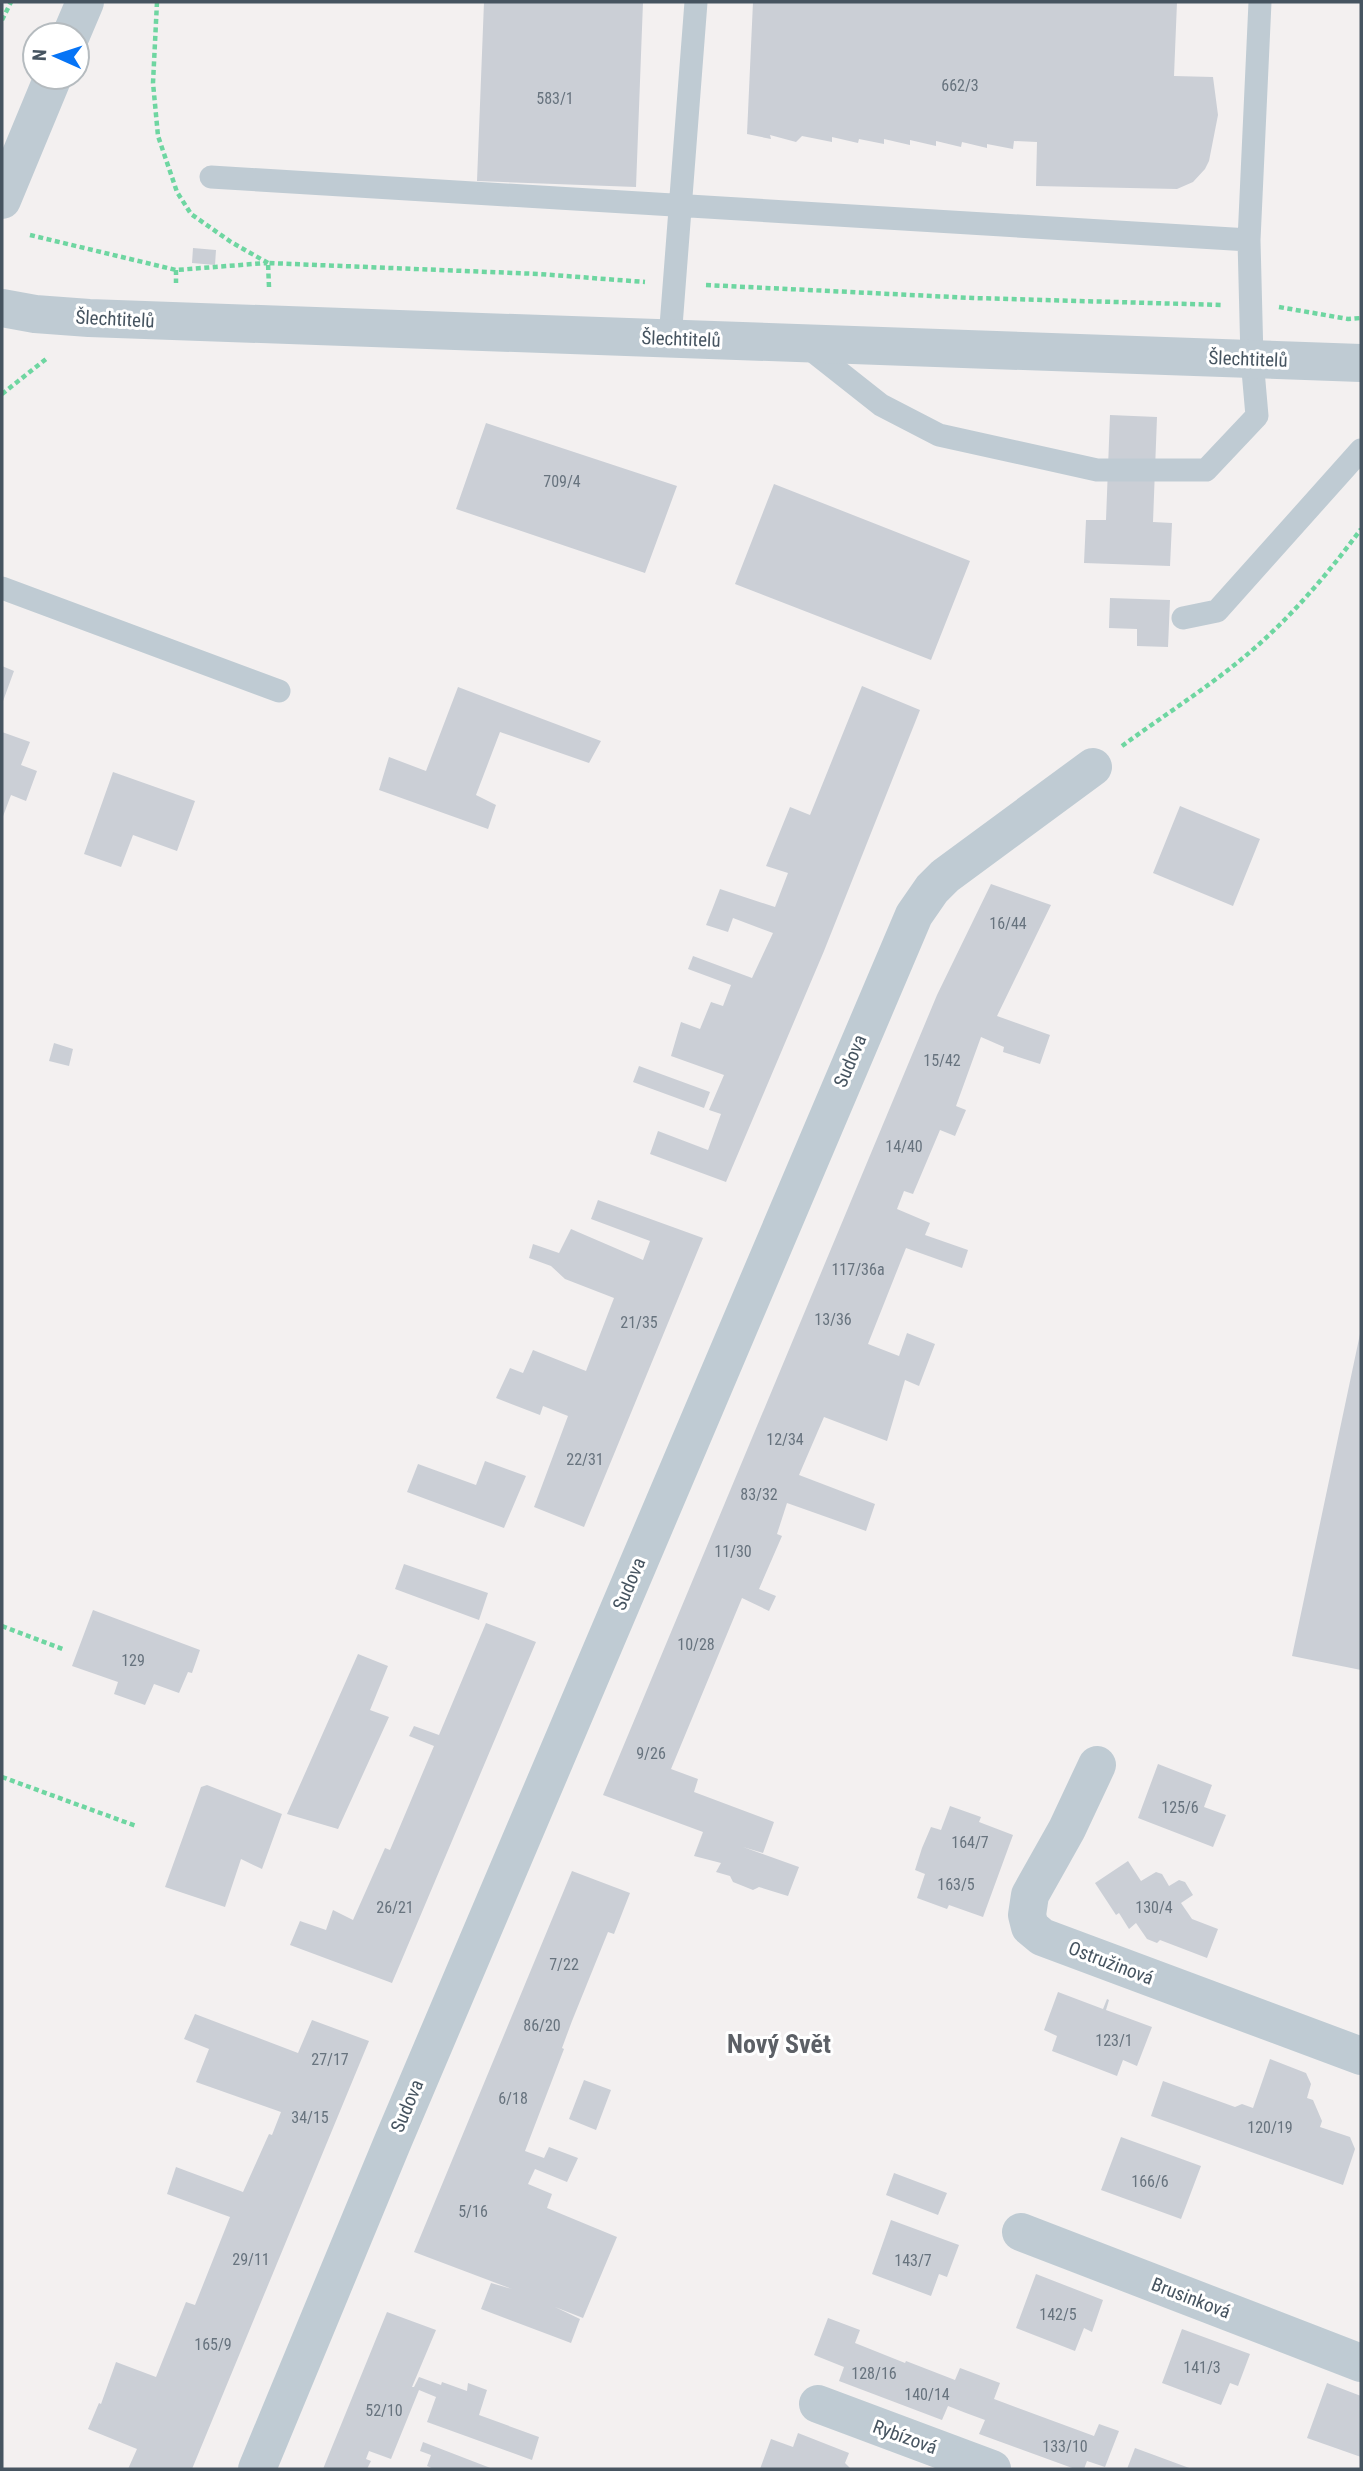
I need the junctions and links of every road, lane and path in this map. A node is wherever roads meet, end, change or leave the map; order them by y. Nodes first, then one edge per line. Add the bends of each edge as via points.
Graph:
1 (10, 2) edge
2 (85, 2) edge
3 (157, 2) edge
4 (696, 2) edge
5 (1260, 2) edge
6 (2, 20) edge
7 (77, 21) edge
8 (47, 91) edge
9 (211, 177) dead end
10 (2, 200) edge
11 (680, 204) junction
12 (30, 235) dead end
13 (1249, 240) junction
14 (268, 263) junction
15 (176, 270) junction
16 (674, 284) junction
17 (176, 290) dead end
18 (269, 294) dead end
19 (1251, 306) junction
20 (2, 308) edge
21 (1361, 318) edge
22 (670, 339) junction
23 (803, 344) junction
24 (46, 359) dead end
25 (1252, 359) junction
26 (1361, 363) edge
27 (2, 394) edge
28 (1361, 450) edge
29 (1361, 529) edge
30 (2, 588) edge
31 (1183, 618) dead end
32 (279, 691) dead end
33 (1093, 767) joint
34 (2, 1626) edge
35 (65, 1650) dead end
36 (1097, 1765) dead end
37 (2, 1777) edge
38 (136, 1826) dead end
39 (1361, 2056) edge
40 (1021, 2232) dead end
41 (1361, 2363) edge
42 (818, 2404) dead end
43 (257, 2469) edge
44 (992, 2469) edge

1 - 6 path
2 - 7 street
3 - 14 path via 153,83 158,136 177,192 191,214
4 - 11 lane
5 - 13 lane
8 - 10 street
9 - 11 lane
11 - 13 lane
11 - 16 lane
12 - 15 path
13 - 19 lane
14 - 15 path
14 - 16 path
14 - 18 path
15 - 17 path
16 - 19 path
16 - 22 lane
19 - 21 path
19 - 25 lane
20 - 22 street, Šlechtitelů via 89,318
22 - 23 street, Šlechtitelů
23 - 25 street, Šlechtitelů
23 - 25 lane via 881,405 939,435 1097,470 1206,470 1256,416
24 - 27 path
25 - 26 street, Šlechtitelů
28 - 31 lane via 1217,611
29 - 33 path via 1317,585 1267,636
30 - 32 lane
33 - 43 street, Sudova via 945,876 920,903 903,937
34 - 35 path
36 - 39 street, Ostružinová via 1030,1895 1030,1927 1042,1937
37 - 38 path
40 - 41 street, Brusinková
42 - 44 street, Rybízová

